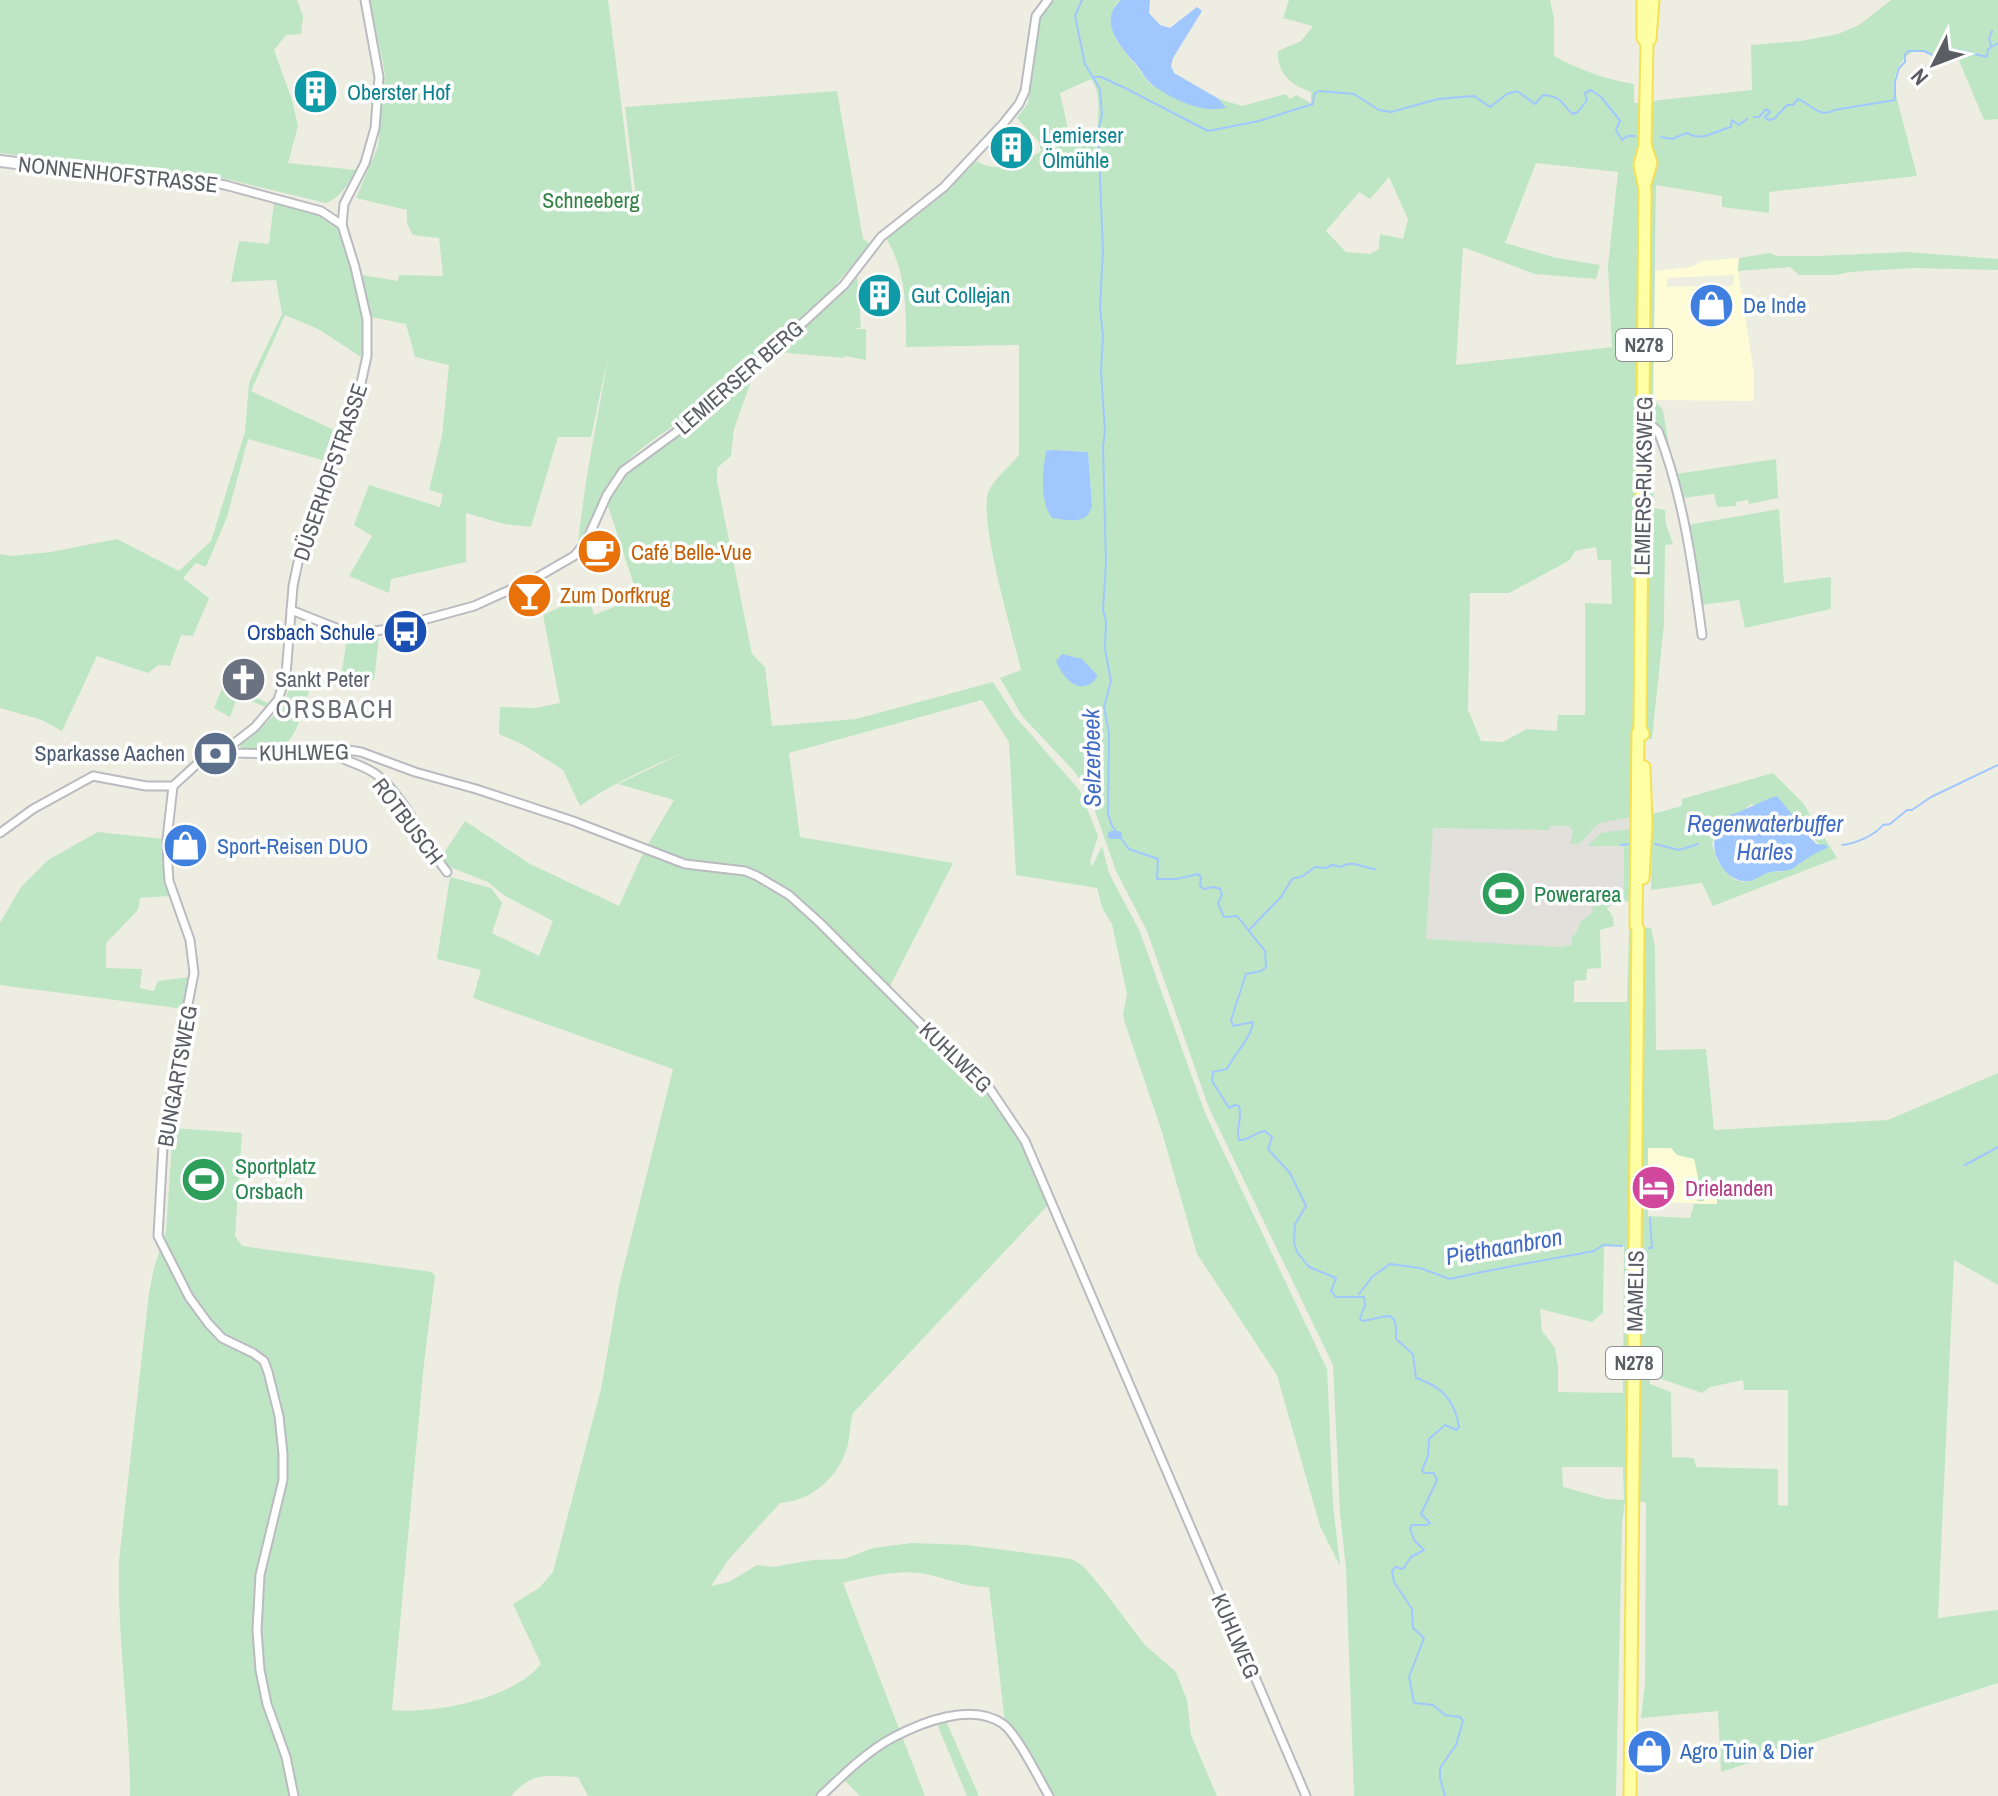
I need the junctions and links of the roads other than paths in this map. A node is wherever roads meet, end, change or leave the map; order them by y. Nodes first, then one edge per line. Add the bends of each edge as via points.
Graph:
1 (365, 0) edge
2 (1048, 0) edge
3 (1643, 0) edge
4 (1653, 0) edge
5 (1647, 43) junction
6 (0, 161) edge
7 (64, 169) joint
8 (344, 204) junction
9 (328, 214) junction
10 (342, 225) junction
11 (1643, 425) junction
12 (1642, 596) joint
13 (291, 610) junction
14 (1702, 635) dead end
15 (228, 748) junction
16 (327, 749) junction
17 (173, 786) junction
18 (0, 833) edge
19 (447, 872) dead end
20 (294, 1796) edge
21 (821, 1796) edge
22 (1049, 1796) edge
23 (1306, 1796) edge
24 (1630, 1796) edge

1 - 8 street via 379,77 375,128
2 - 13 street, LEMIERSER BERG via 1036,16 1025,91 1003,124 944,187 881,237 844,285 716,403 623,471 574,556 474,606 390,629 344,631
3 - 5 main road, LEMIERS-RIJKSWEG / N278
4 - 5 main road, LEMIERS-RIJKSWEG / N278
5 - 11 main road, LEMIERS-RIJKSWEG / N278 via 1645,145 1651,166 1645,183
6 - 7 street, NONNENHOFSTRASSE
7 - 9 street, NONNENHOFSTRASSE via 194,179
8 - 9 street
8 - 10 street, DÜSERHOFSTRASSE
9 - 10 street, NONNENHOFSTRASSE
10 - 13 street, DÜSERHOFSTRASSE via 367,319 367,356 300,553
11 - 12 main road, LEMIERS-RIJKSWEG / N278
11 - 14 street via 1658,431 1674,480
12 - 24 main road, MAMELIS / N278
13 - 15 street, DÜSERHOFSTRASSE via 286,675 278,700
15 - 16 street, KUHLWEG via 270,754
15 - 17 street, DÜSERHOFSTRASSE via 196,765
16 - 19 street, ROTBUSCH via 387,784
16 - 23 street, KUHLWEG via 361,752 685,864 757,876 819,922 986,1083 1014,1122 1052,1199
17 - 18 street via 93,776
17 - 20 street, BUNGARTSWEG via 168,867 194,973 164,1129 158,1236 208,1323 222,1338 264,1361 279,1416 283,1480 257,1595 260,1670
21 - 22 street via 892,1738 973,1714 1007,1727

